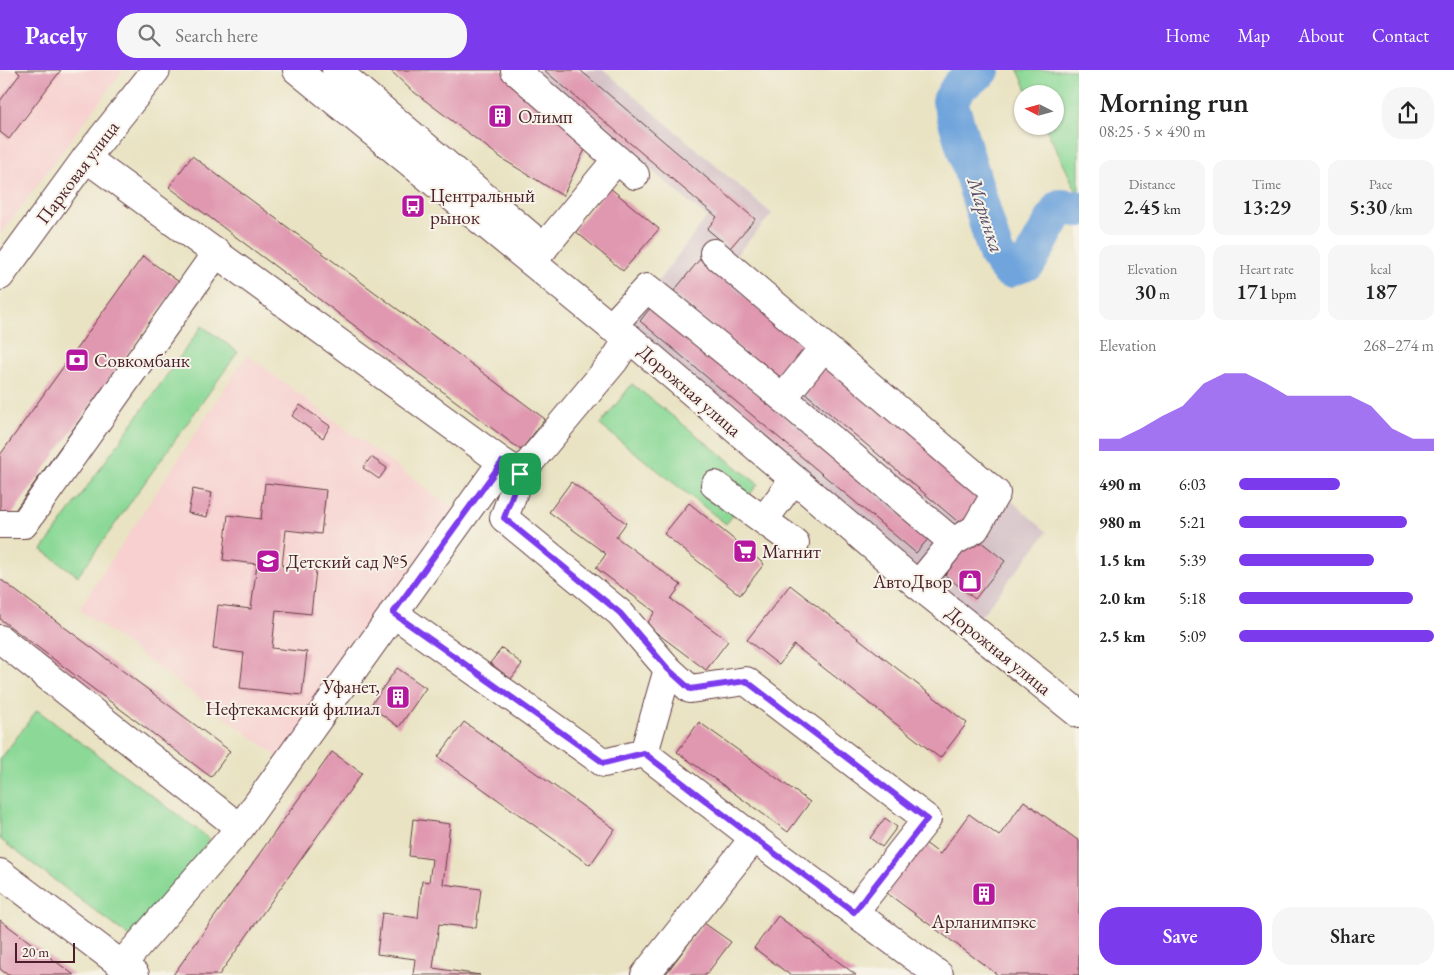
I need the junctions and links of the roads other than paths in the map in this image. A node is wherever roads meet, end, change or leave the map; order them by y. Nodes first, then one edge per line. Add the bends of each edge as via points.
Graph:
1 (156, 70) edge
2 (297, 70) edge
3 (336, 70) edge
4 (515, 70) edge
5 (86, 158) junction
6 (216, 252) junction
7 (714, 253) dead end
8 (538, 255) junction
9 (0, 276) edge
10 (620, 332) junction
11 (823, 348) junction
12 (783, 398) junction
13 (511, 468) junction
14 (794, 479) junction
15 (715, 485) dead end
16 (764, 520) junction
17 (0, 524) edge
18 (953, 542) junction
19 (795, 544) dead end
20 (918, 585) junction
21 (393, 613) junction
22 (0, 639) edge
23 (668, 669) junction
24 (1079, 714) edge
25 (644, 753) junction
26 (240, 828) junction
27 (754, 838) junction
28 (0, 873) edge
29 (854, 912) junction
30 (128, 970) edge
31 (645, 975) edge
32 (939, 975) edge

1 - 5 main road, Парковая улица
2 - 8 main road, Дорожная улица
3 - 8 main road
4 - 8 main road via 626,167
5 - 6 main road
5 - 9 main road, Парковая улица
6 - 13 main road
6 - 17 main road via 24,524
7 - 11 main road
8 - 10 main road, Дорожная улица
10 - 12 main road via 647,288
10 - 13 main road via 614,361
10 - 14 main road, Дорожная улица
11 - 12 main road
11 - 18 main road via 996,493 974,529
12 - 18 main road
13 - 21 main road
13 - 23 main road via 504,518 620,613
14 - 16 main road
14 - 20 main road, Дорожная улица
15 - 16 main road
16 - 19 main road
18 - 20 main road
20 - 24 main road, Дорожная улица
21 - 25 main road via 604,763
21 - 26 main road
22 - 26 main road
23 - 25 main road
23 - 29 main road via 690,689 746,681 927,819
25 - 27 main road
26 - 30 main road
27 - 29 main road
27 - 31 main road
28 - 30 main road
29 - 32 main road

